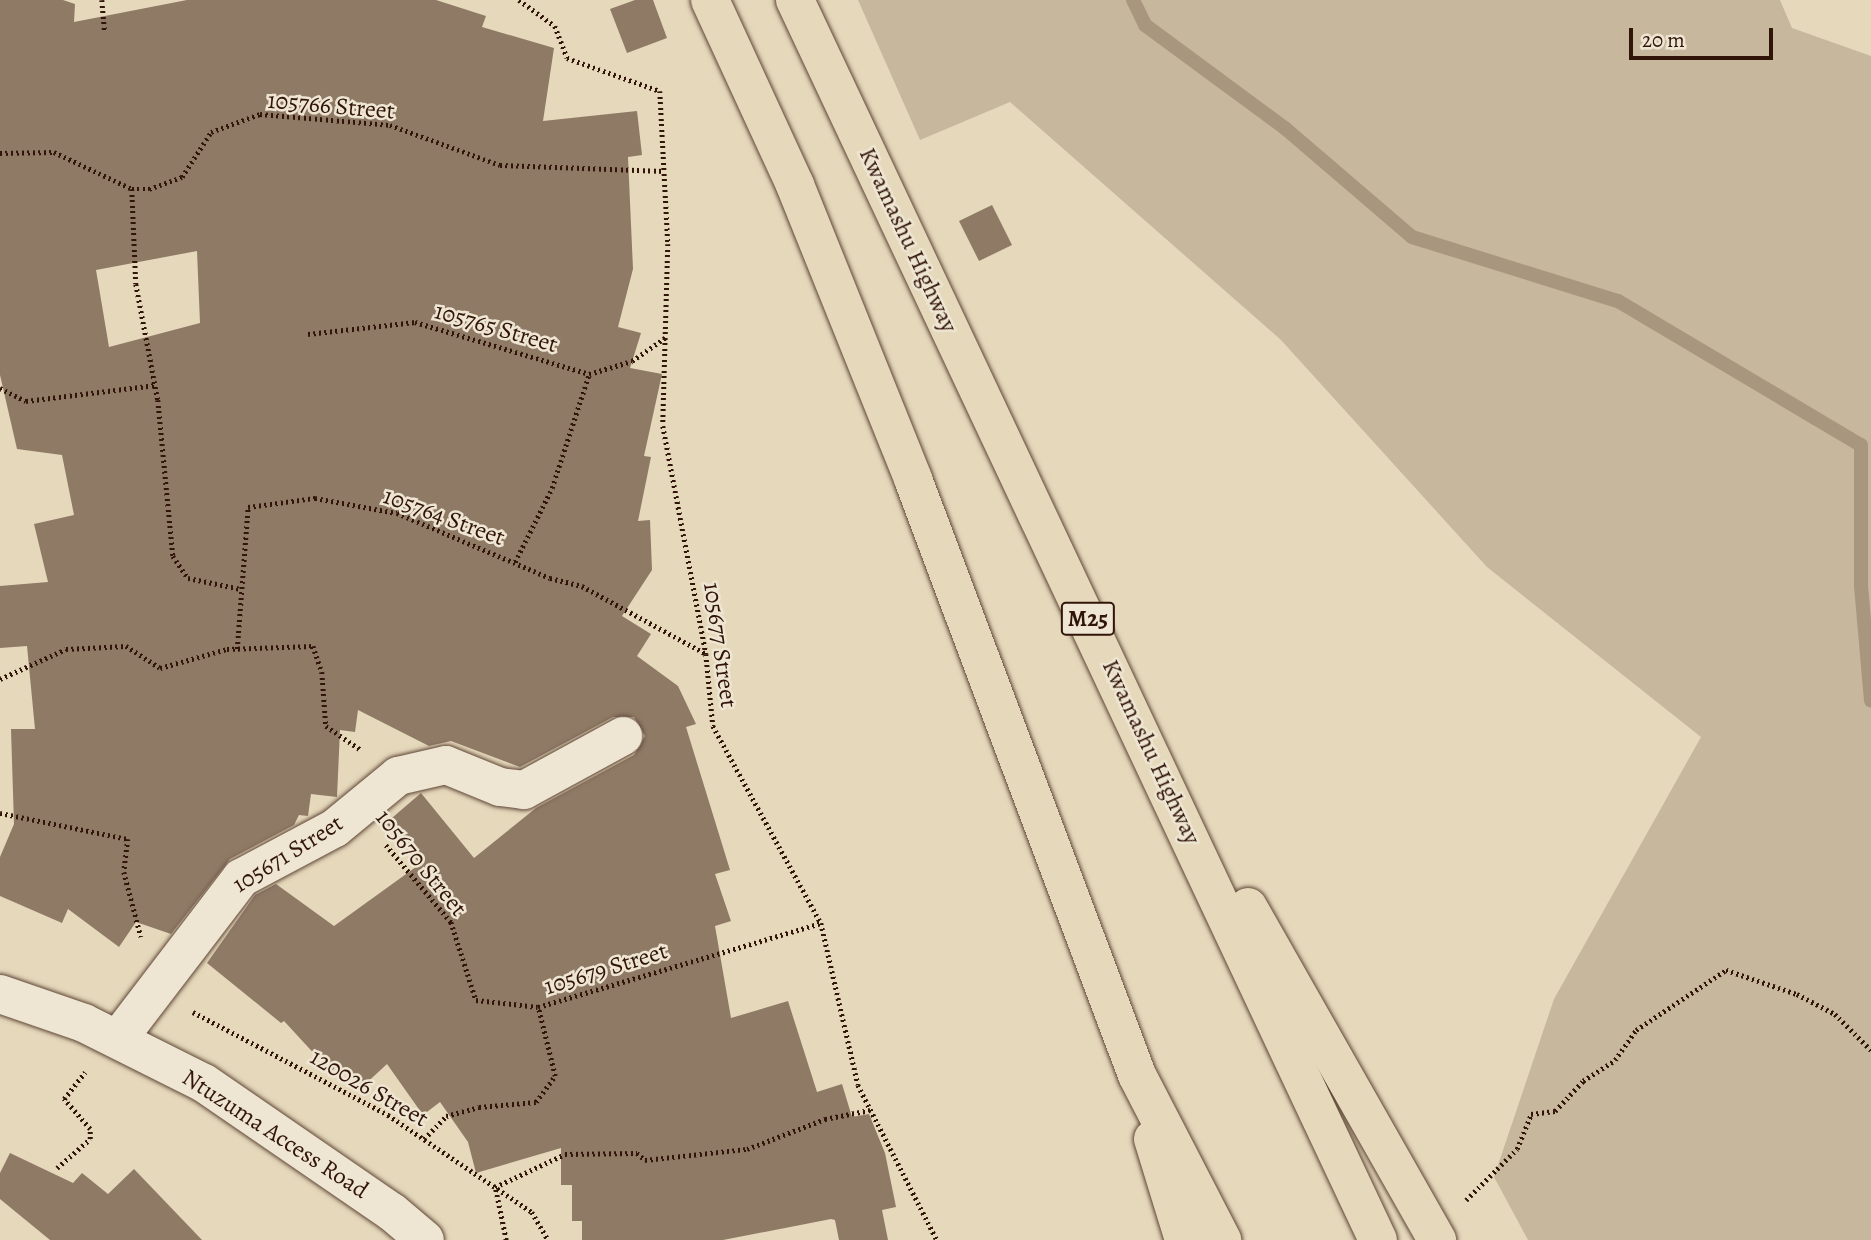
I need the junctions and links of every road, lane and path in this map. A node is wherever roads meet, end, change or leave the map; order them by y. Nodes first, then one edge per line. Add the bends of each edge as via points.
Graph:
1 (102, 0) edge
2 (519, 0) edge
3 (710, 0) edge
4 (795, 0) edge
5 (105, 32) dead end
6 (0, 153) edge
7 (664, 171) junction
8 (132, 189) junction
9 (308, 334) dead end
10 (667, 337) junction
11 (589, 374) junction
12 (156, 385) junction
13 (0, 388) edge
14 (514, 562) junction
15 (241, 589) junction
16 (237, 649) junction
17 (706, 654) junction
18 (0, 679) edge
19 (1127, 700) junction
20 (623, 736) dead end
21 (398, 776) junction
22 (356, 809) junction
23 (0, 813) edge
24 (821, 923) junction
25 (154, 990) junction
26 (0, 994) edge
27 (538, 1007) junction
28 (118, 1039) junction
29 (1871, 1050) edge
30 (1137, 1075) junction
31 (870, 1110) junction
32 (424, 1139) junction
33 (57, 1168) dead end
34 (495, 1187) junction
35 (1433, 1234) edge
36 (425, 1240) edge
37 (506, 1240) edge
38 (548, 1240) edge
39 (937, 1240) edge
40 (1184, 1240) edge
41 (1222, 1240) edge
42 (1378, 1240) edge

1 - 5 path
2 - 7 path, 105677 Street via 555,26 567,58 660,91
3 - 30 main road via 795,185 913,479
4 - 19 main road, Kwamashu Highway / M25
6 - 8 path via 54,152
7 - 8 path, 105766 Street via 500,165 390,125 260,114 211,132 182,177 149,189
7 - 10 path, 105677 Street
8 - 12 path via 136,284
9 - 11 path, 105765 Street via 415,322
10 - 11 path via 632,361
10 - 17 path, 105677 Street via 663,426
11 - 14 path via 552,488
12 - 13 path via 26,401
12 - 15 path via 173,556 188,578
14 - 15 path, 105764 Street via 397,513 315,498 248,507
14 - 17 path, 105764 Street via 582,586
15 - 16 path, 105764 Street
16 - 18 path via 160,668 126,646 66,649
16 - 21 path via 313,646 322,672 326,726
17 - 24 path, 105677 Street via 713,726
19 - 35 main road
19 - 42 main road, Kwamashu Highway / M25
20 - 21 street, 105671 Street via 524,790 500,787 446,765
21 - 22 street, 105671 Street
22 - 25 street, 105671 Street via 319,839 241,878
22 - 27 path, 105670 Street via 451,922 476,1000
23 - 25 path via 128,839 124,872
24 - 27 path, 105679 Street
24 - 31 path, 105677 Street via 858,1085
25 - 28 street, 105671 Street
25 - 32 path, 120026 Street via 388,1115
26 - 28 street, Ntuzuma Access Road
27 - 32 path, 105679 Street via 555,1076 536,1102 479,1107 446,1116
28 - 33 path via 68,1089 64,1099 90,1129 90,1139
28 - 36 street, Ntuzuma Access Road via 239,1106
29 - 35 path via 1835,1014 1797,994 1726,970 1636,1030 1615,1060 1583,1081 1555,1111 1531,1114 1508,1158
30 - 40 main road via 1163,1181
30 - 41 main road
31 - 34 path via 825,1119 747,1149 645,1160 637,1153 565,1154
31 - 39 path, 105677 Street
32 - 34 path, 120026 Street
34 - 37 path
34 - 38 path, 120026 Street via 532,1212

